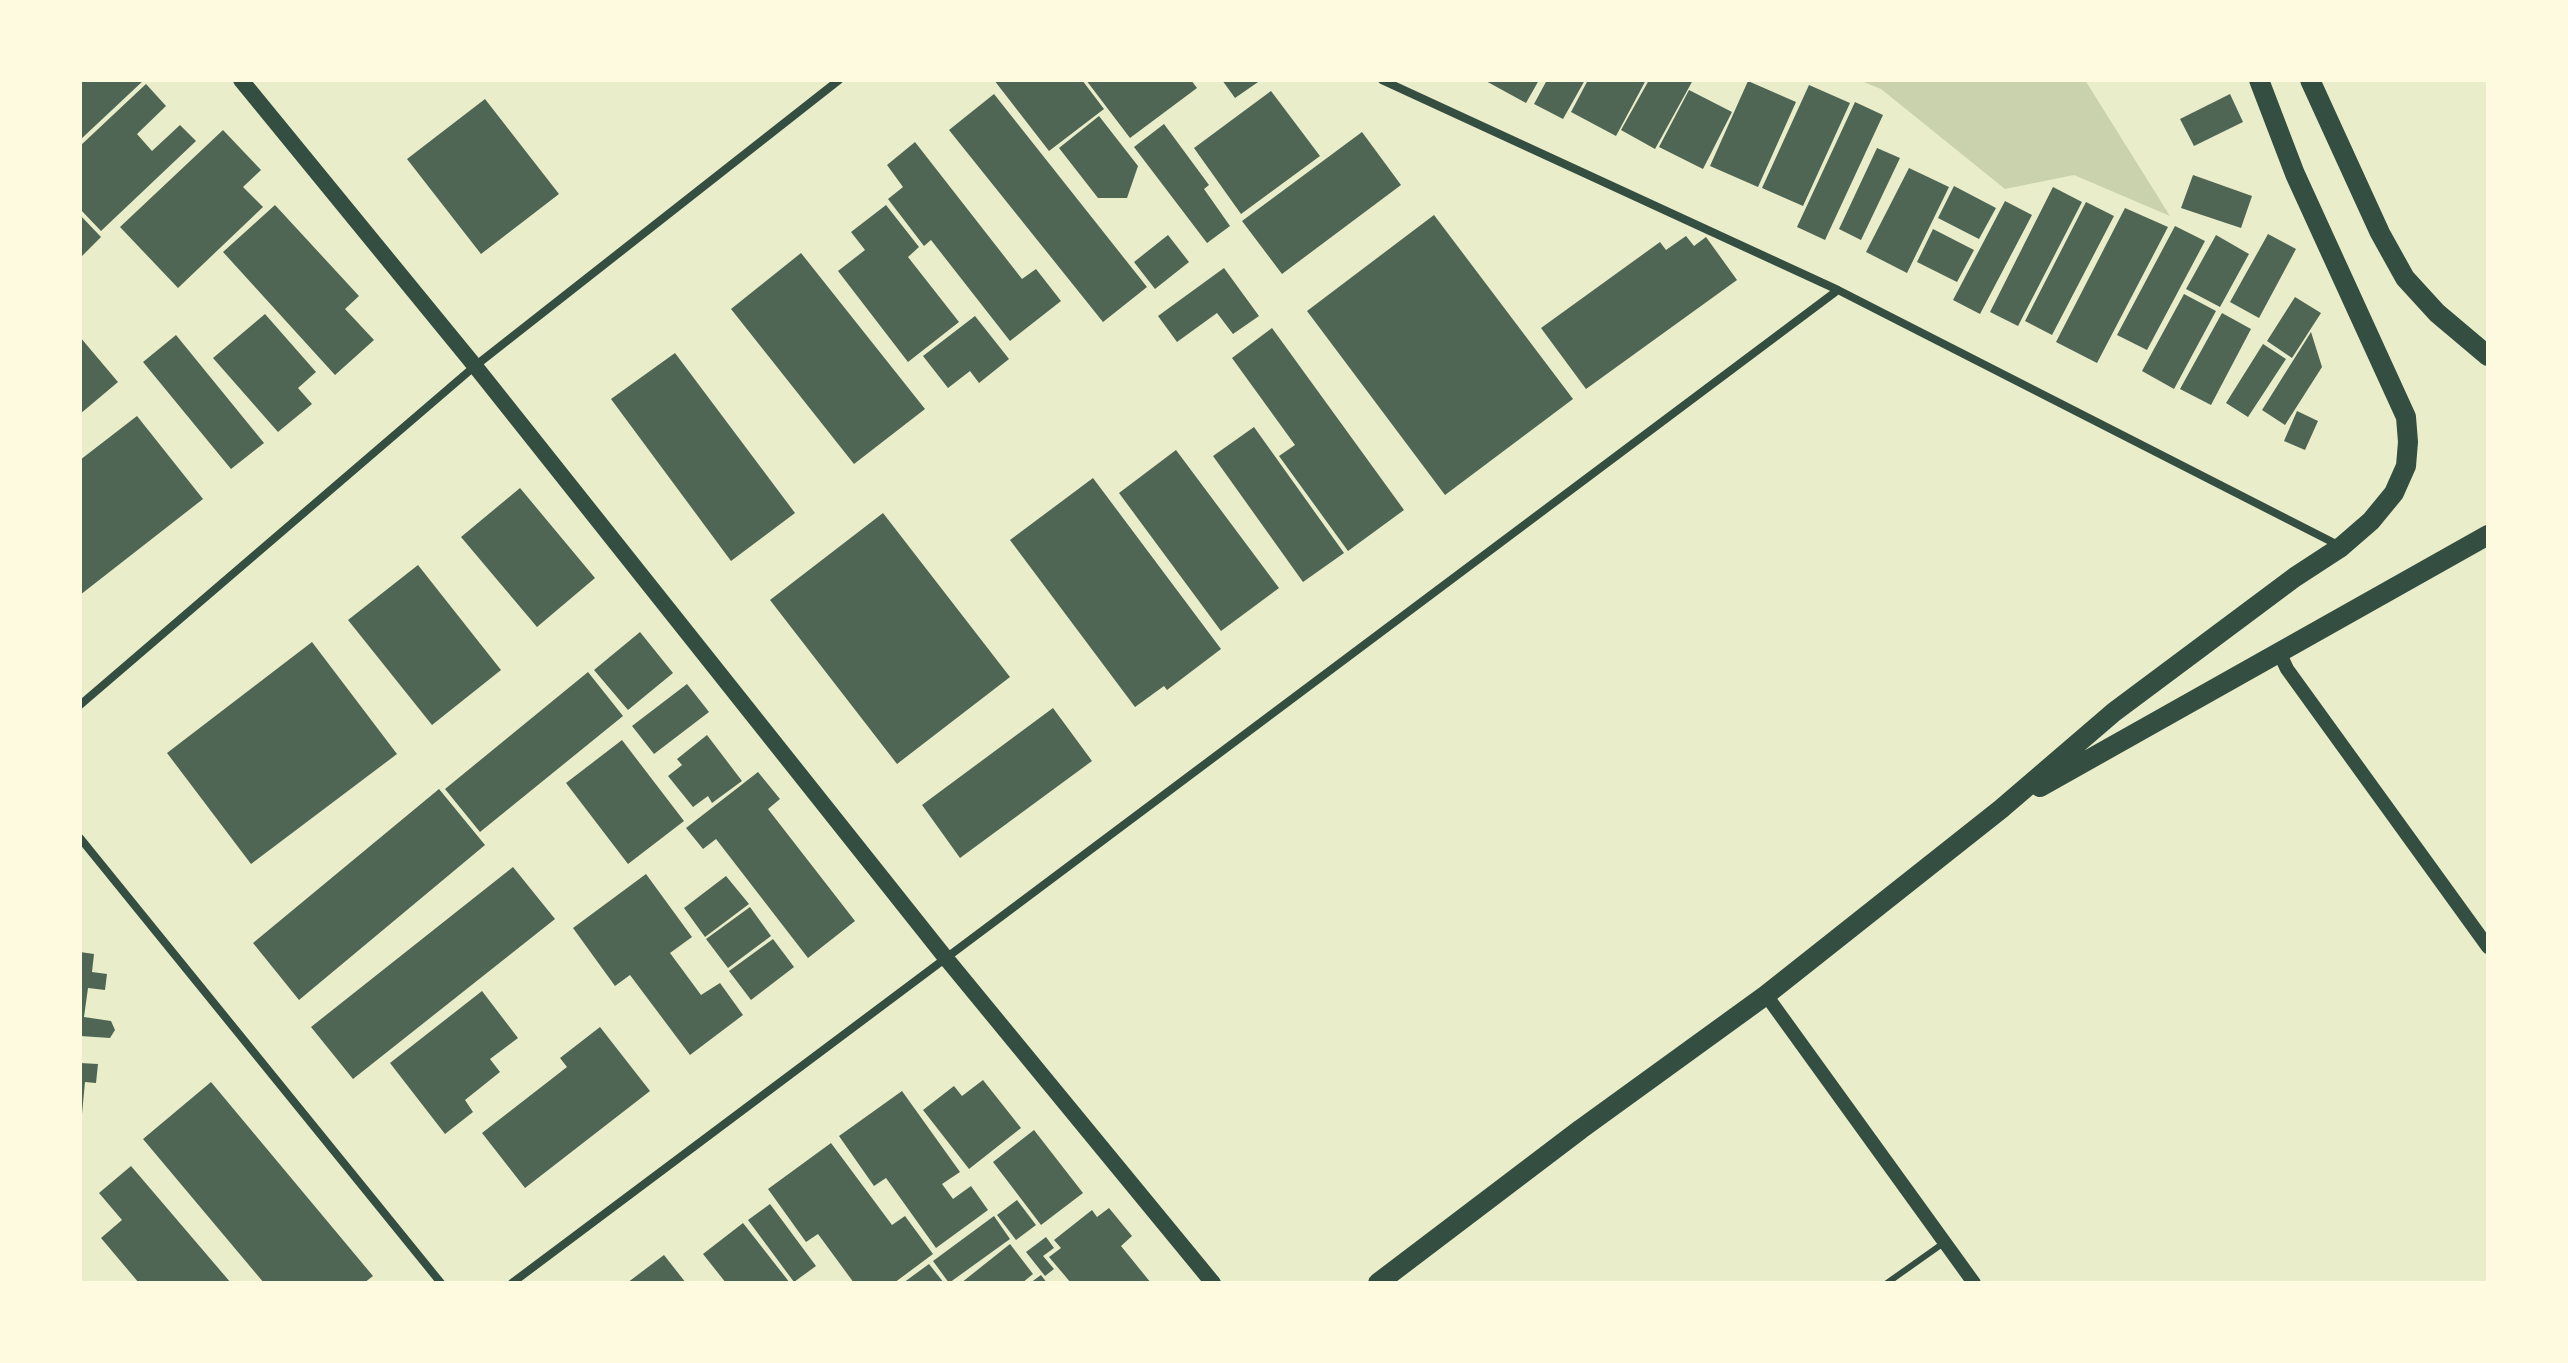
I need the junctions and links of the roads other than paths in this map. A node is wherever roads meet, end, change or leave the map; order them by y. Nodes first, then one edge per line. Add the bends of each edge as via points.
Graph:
1 (241, 80) edge
2 (839, 80) edge
3 (1382, 80) edge
4 (2259, 80) edge
5 (2310, 80) edge
6 (1838, 290) junction
7 (2488, 356) edge
8 (475, 366) junction
9 (2488, 535) edge
10 (2341, 547) junction
11 (2279, 652) junction
12 (80, 705) edge
13 (2001, 809) junction
14 (80, 838) edge
15 (2488, 947) edge
16 (945, 957) junction
17 (1766, 995) junction
18 (1945, 1242) junction
19 (441, 1283) edge
20 (512, 1283) edge
21 (1213, 1283) edge
22 (1378, 1283) edge
23 (1887, 1283) edge
24 (1974, 1283) edge

1 - 8 main road
2 - 8 street
3 - 6 street
4 - 10 main road via 2295,174 2406,417 2406,466 2394,493
5 - 7 main road via 2405,278
6 - 10 street
6 - 16 street
8 - 12 street
8 - 16 main road
9 - 11 main road
10 - 13 main road via 2114,712
11 - 13 main road
11 - 15 street
13 - 17 main road
14 - 19 street
16 - 20 street
16 - 21 main road
17 - 18 street
17 - 22 main road
18 - 23 lane
18 - 24 street

